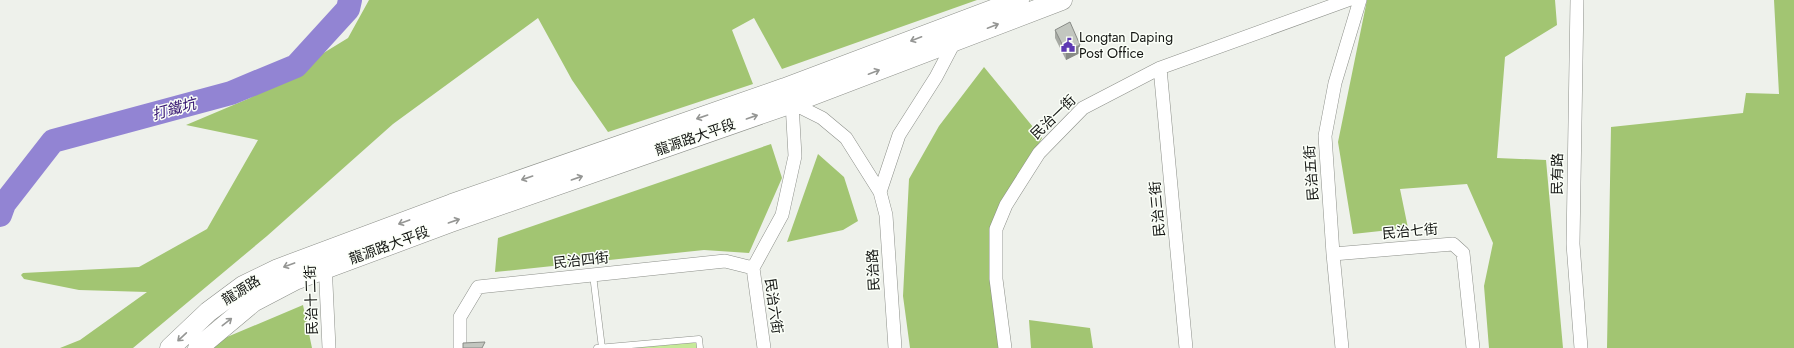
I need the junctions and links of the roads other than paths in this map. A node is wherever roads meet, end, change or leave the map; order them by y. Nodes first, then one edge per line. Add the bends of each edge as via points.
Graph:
1 (1019, 0) edge
2 (1062, 0) edge
3 (1348, 0) edge
4 (1360, 0) edge
5 (1577, 0) edge
6 (955, 33) junction
7 (1160, 68) junction
8 (788, 96) junction
9 (880, 192) junction
10 (1333, 254) junction
11 (325, 260) junction
12 (753, 268) junction
13 (593, 274) junction
14 (170, 348) edge
15 (198, 348) edge
16 (329, 348) edge
17 (460, 348) edge
18 (598, 348) edge
19 (602, 348) edge
20 (700, 348) edge
21 (764, 348) edge
22 (895, 348) edge
23 (1005, 348) edge
24 (1186, 348) edge
25 (1342, 348) edge
26 (1472, 348) edge
27 (1581, 348) edge

1 - 6 main road, 龍源路大平段
6 -> 2 main road, 龍源路大平段
3 - 7 street, 民治一街
4 - 10 street, 民治五街 via 1335,83 1325,136
5 - 27 street, 民有路 via 1573,244
6 - 8 main road, 龍源路大平段
6 - 9 street via 898,135
7 - 23 street, 民治一街 via 1083,108 1039,153 1006,205 996,230 996,279
7 - 24 street, 民治三街
8 - 9 street via 822,118 846,138
8 - 11 main road, 龍源路大平段 via 452,204
8 - 12 street via 795,156 782,216
9 - 22 street, 民治路 via 886,215
10 - 25 street, 民治五街
10 - 26 street, 民治七街 via 1454,244 1463,252
11 -> 14 main road, 龍源路 via 278,269 243,286 208,312
15 -> 11 main road, 龍源路 via 253,302 295,280
11 - 16 street, 民治十二街
12 - 13 street, 民治四街 via 724,261
12 - 21 street, 民治六街
13 - 17 street, 民治四街 via 478,287 460,317
13 - 19 lane
18 - 19 lane
19 - 20 lane via 699,339

